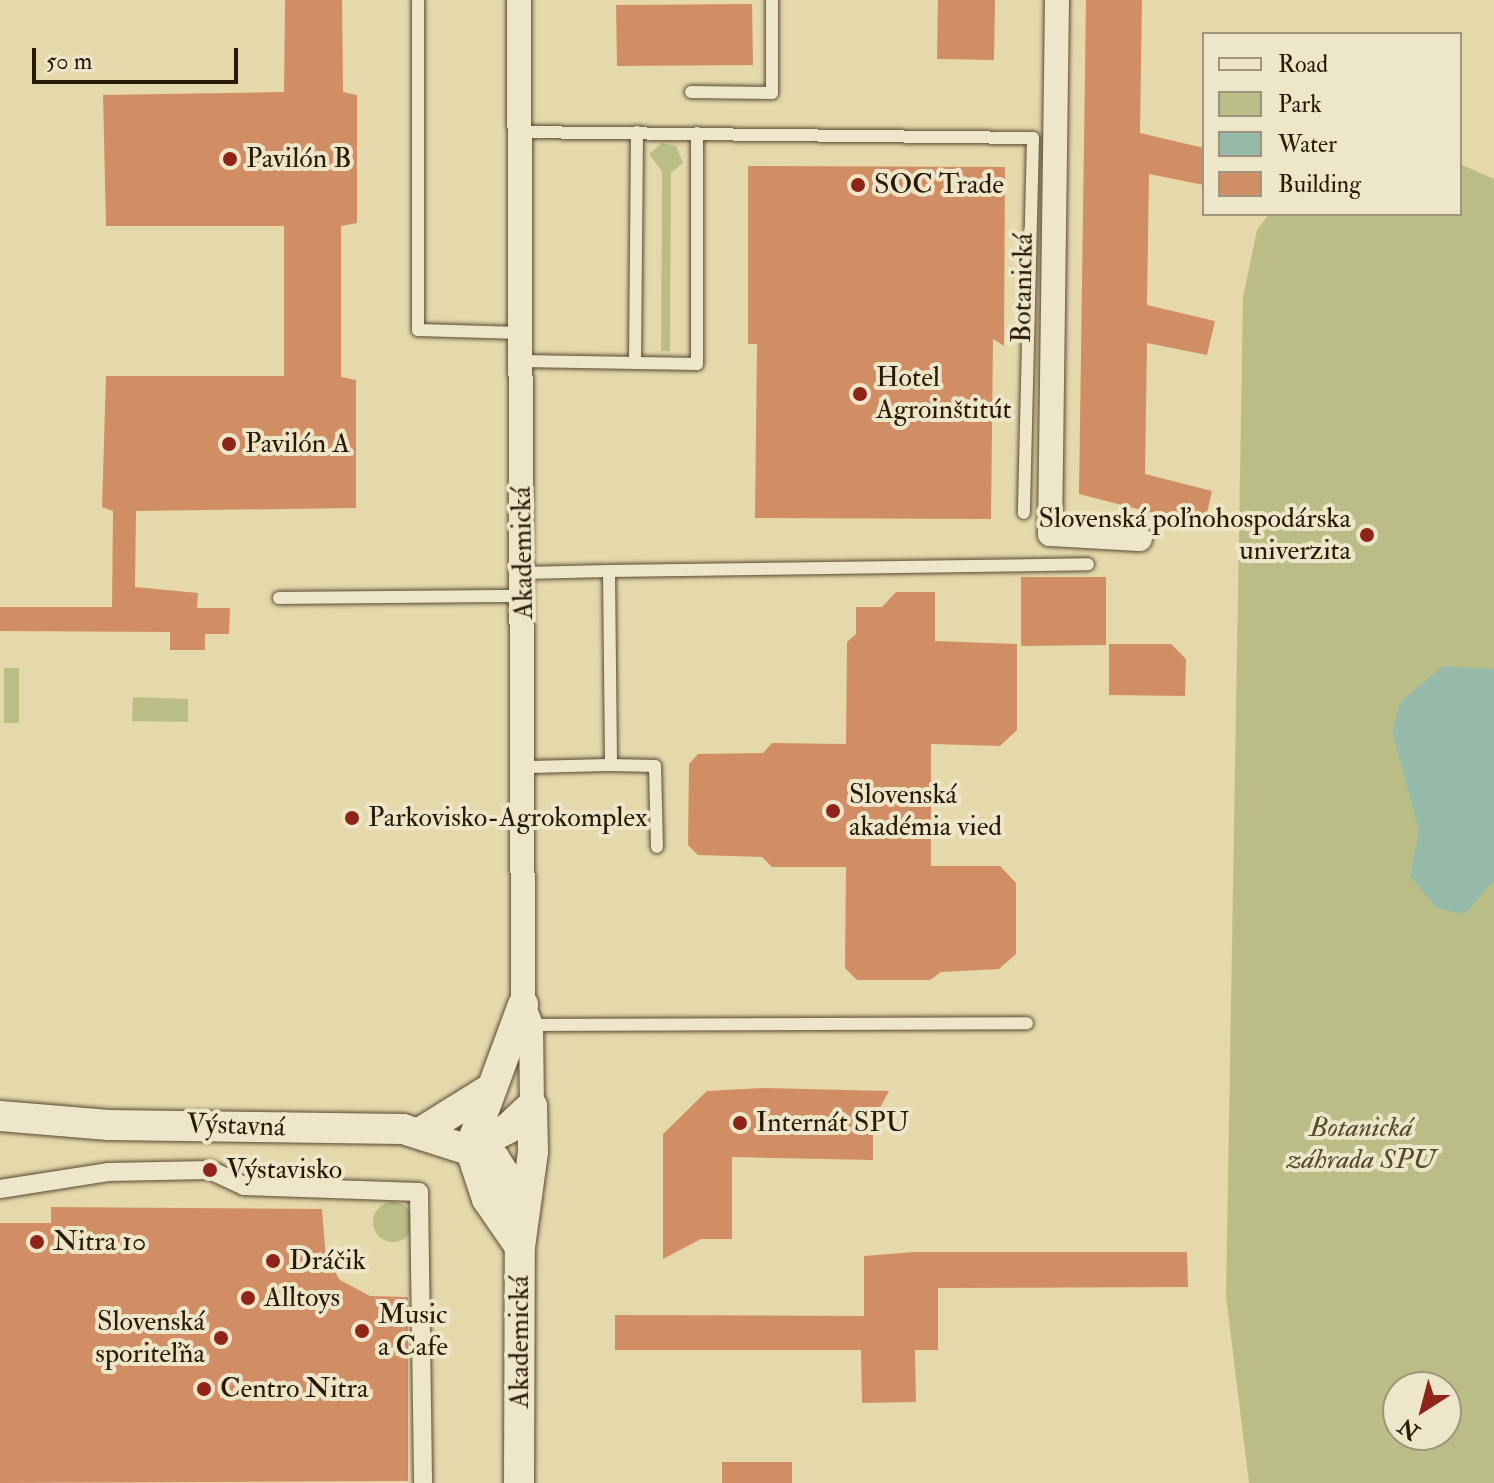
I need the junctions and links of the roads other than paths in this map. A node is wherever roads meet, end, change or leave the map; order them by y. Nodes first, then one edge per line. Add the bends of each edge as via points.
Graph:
1 (418, 0) edge
2 (519, 0) edge
3 (772, 0) edge
4 (1057, 0) edge
5 (691, 92) dead end
6 (518, 132) junction
7 (637, 132) junction
8 (697, 133) junction
9 (521, 333) junction
10 (522, 361) junction
11 (635, 363) junction
12 (1024, 513) dead end
13 (1140, 539) dead end
14 (1088, 564) dead end
15 (609, 571) junction
16 (522, 585) junction
17 (279, 598) dead end
18 (611, 765) junction
19 (527, 767) junction
20 (657, 847) dead end
21 (527, 1015) junction
22 (1027, 1023) dead end
23 (490, 1089) junction
24 (532, 1106) junction
25 (0, 1116) edge
26 (421, 1132) junction
27 (470, 1148) junction
28 (0, 1189) edge
29 (523, 1202) junction
30 (520, 1247) junction
31 (423, 1483) edge
32 (519, 1483) edge

1 - 9 lane via 418,330
2 - 6 street, Akademická
3 - 5 lane via 772,93
4 - 13 street, Botanická via 1050,534
6 - 7 lane
6 - 9 street, Akademická
7 - 8 lane
7 - 11 lane
8 - 11 lane via 697,364
8 - 12 lane via 1033,138
9 - 10 street, Akademická
10 - 11 lane
10 - 16 street, Akademická
14 - 15 lane
15 - 16 lane
15 - 18 lane
16 - 17 lane
16 - 19 street, Akademická
18 - 19 lane
18 - 20 lane via 655,766
19 - 21 street, Akademická
21 - 22 lane
21 - 23 street
21 - 24 street, Akademická
23 - 26 street
23 - 27 street
24 - 27 street via 507,1129
24 - 29 street, Akademická via 533,1152
25 - 26 street, Výstavná
26 - 27 street, Výstavná
27 - 29 street, Výstavná via 494,1158
27 - 30 street via 487,1199
28 - 31 street via 108,1172 210,1170 244,1186 419,1192
29 - 30 street, Akademická
30 - 32 street, Akademická

